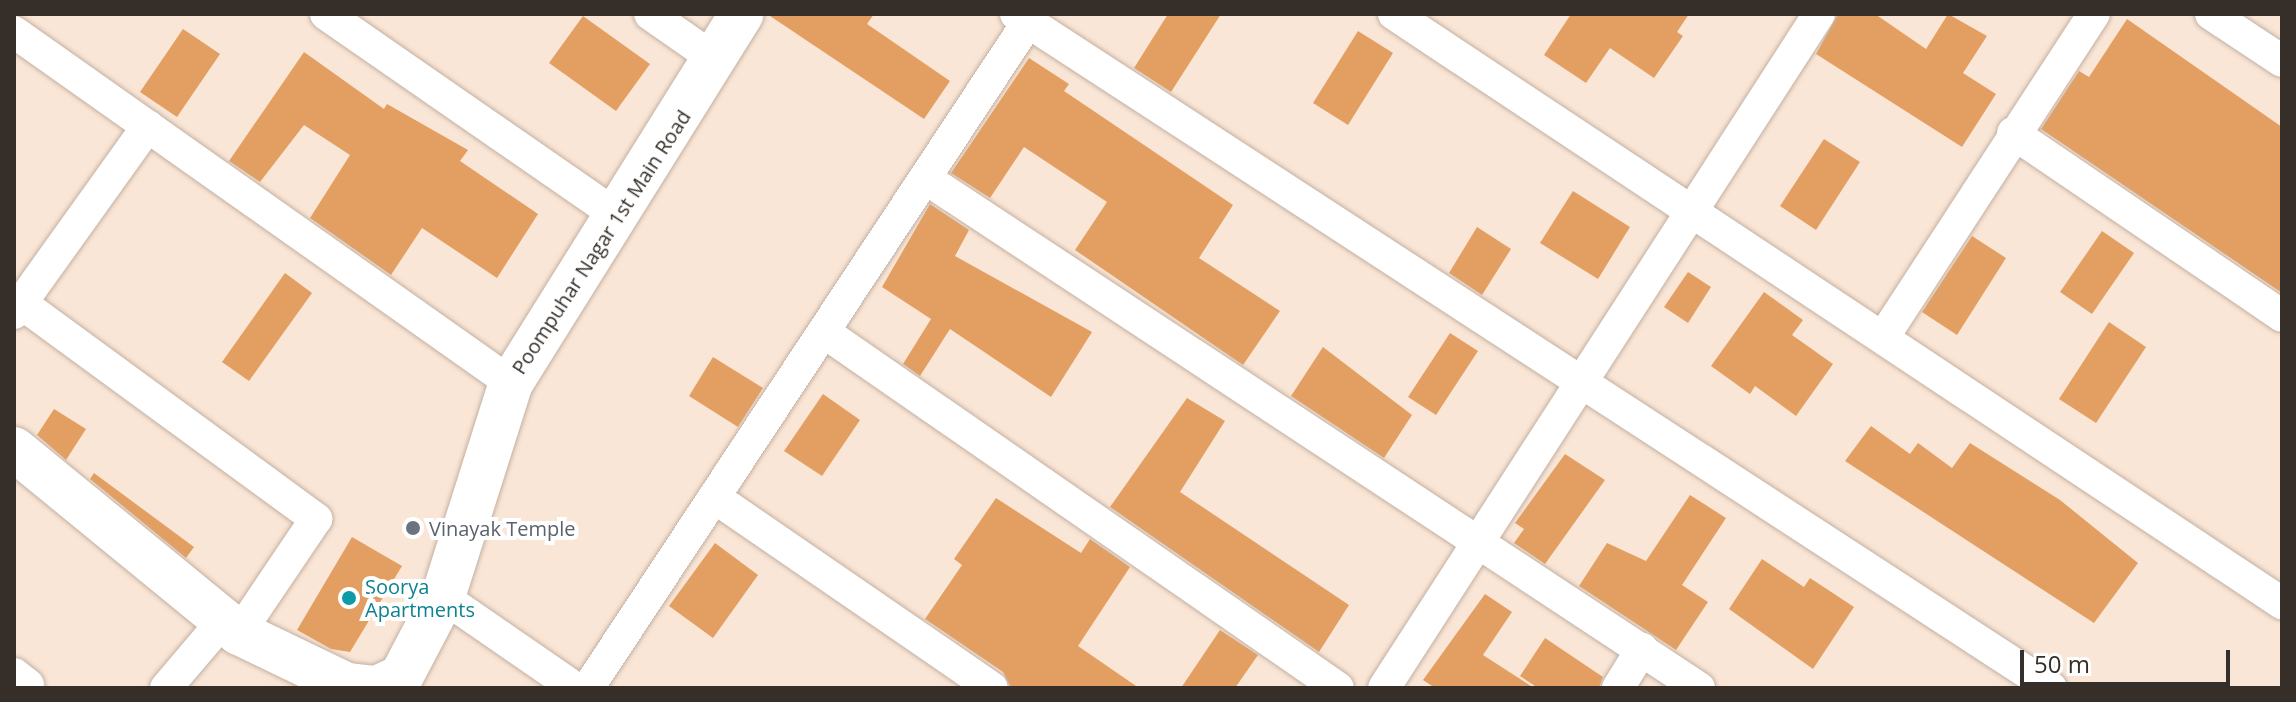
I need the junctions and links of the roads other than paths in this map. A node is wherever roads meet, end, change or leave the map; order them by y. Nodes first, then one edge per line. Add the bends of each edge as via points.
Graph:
1 (326, 14) edge
2 (650, 14) edge
3 (742, 14) edge
4 (1394, 14) edge
5 (1819, 14) edge
6 (2094, 14) edge
7 (2211, 14) edge
8 (1022, 18) edge
9 (14, 32) edge
10 (716, 60) junction
11 (2282, 61) edge
12 (148, 126) junction
13 (2013, 133) junction
14 (925, 178) junction
15 (1693, 210) junction
16 (619, 217) junction
17 (18, 308) edge
18 (2282, 316) edge
19 (824, 332) junction
20 (1884, 336) junction
21 (1579, 382) junction
22 (511, 383) junction
23 (14, 449) edge
24 (714, 497) junction
25 (1477, 539) junction
26 (443, 597) junction
27 (2282, 603) edge
28 (231, 627) junction
29 (1642, 649) junction
30 (166, 688) edge
31 (376, 688) edge
32 (575, 688) edge
33 (588, 688) edge
34 (992, 688) edge
35 (1338, 688) edge
36 (1384, 688) edge
37 (1618, 688) edge
38 (1699, 688) edge
39 (2051, 688) edge

1 - 16 street
2 - 10 street
3 - 10 main road, Poompuhar Nagar 1st Main Road
4 - 15 street
5 - 15 street
6 - 13 street
7 - 11 street
8 - 14 street
8 - 21 street
9 - 12 street
10 - 16 main road, Poompuhar Nagar 1st Main Road
12 - 17 street
12 - 22 street
13 - 18 street
13 - 20 street
14 - 19 street
14 - 25 street
15 - 20 street
15 - 21 street
16 - 22 main road, Poompuhar Nagar 1st Main Road
17 - 28 street via 316,519
19 - 24 street
19 - 35 street
20 - 27 street
21 - 25 street
21 - 39 street
22 - 26 main road, Poompuhar Nagar 1st Main Road
23 - 28 main road, Poompuhar Nagar 1st Main Road
24 - 33 street
24 - 34 street
25 - 29 street
25 - 36 street
26 - 31 main road, Poompuhar Nagar 1st Main Road via 401,677
26 - 32 street
28 - 30 street
28 - 31 main road, Poompuhar Nagar 1st Main Road via 347,685
29 - 37 street
29 - 38 street

